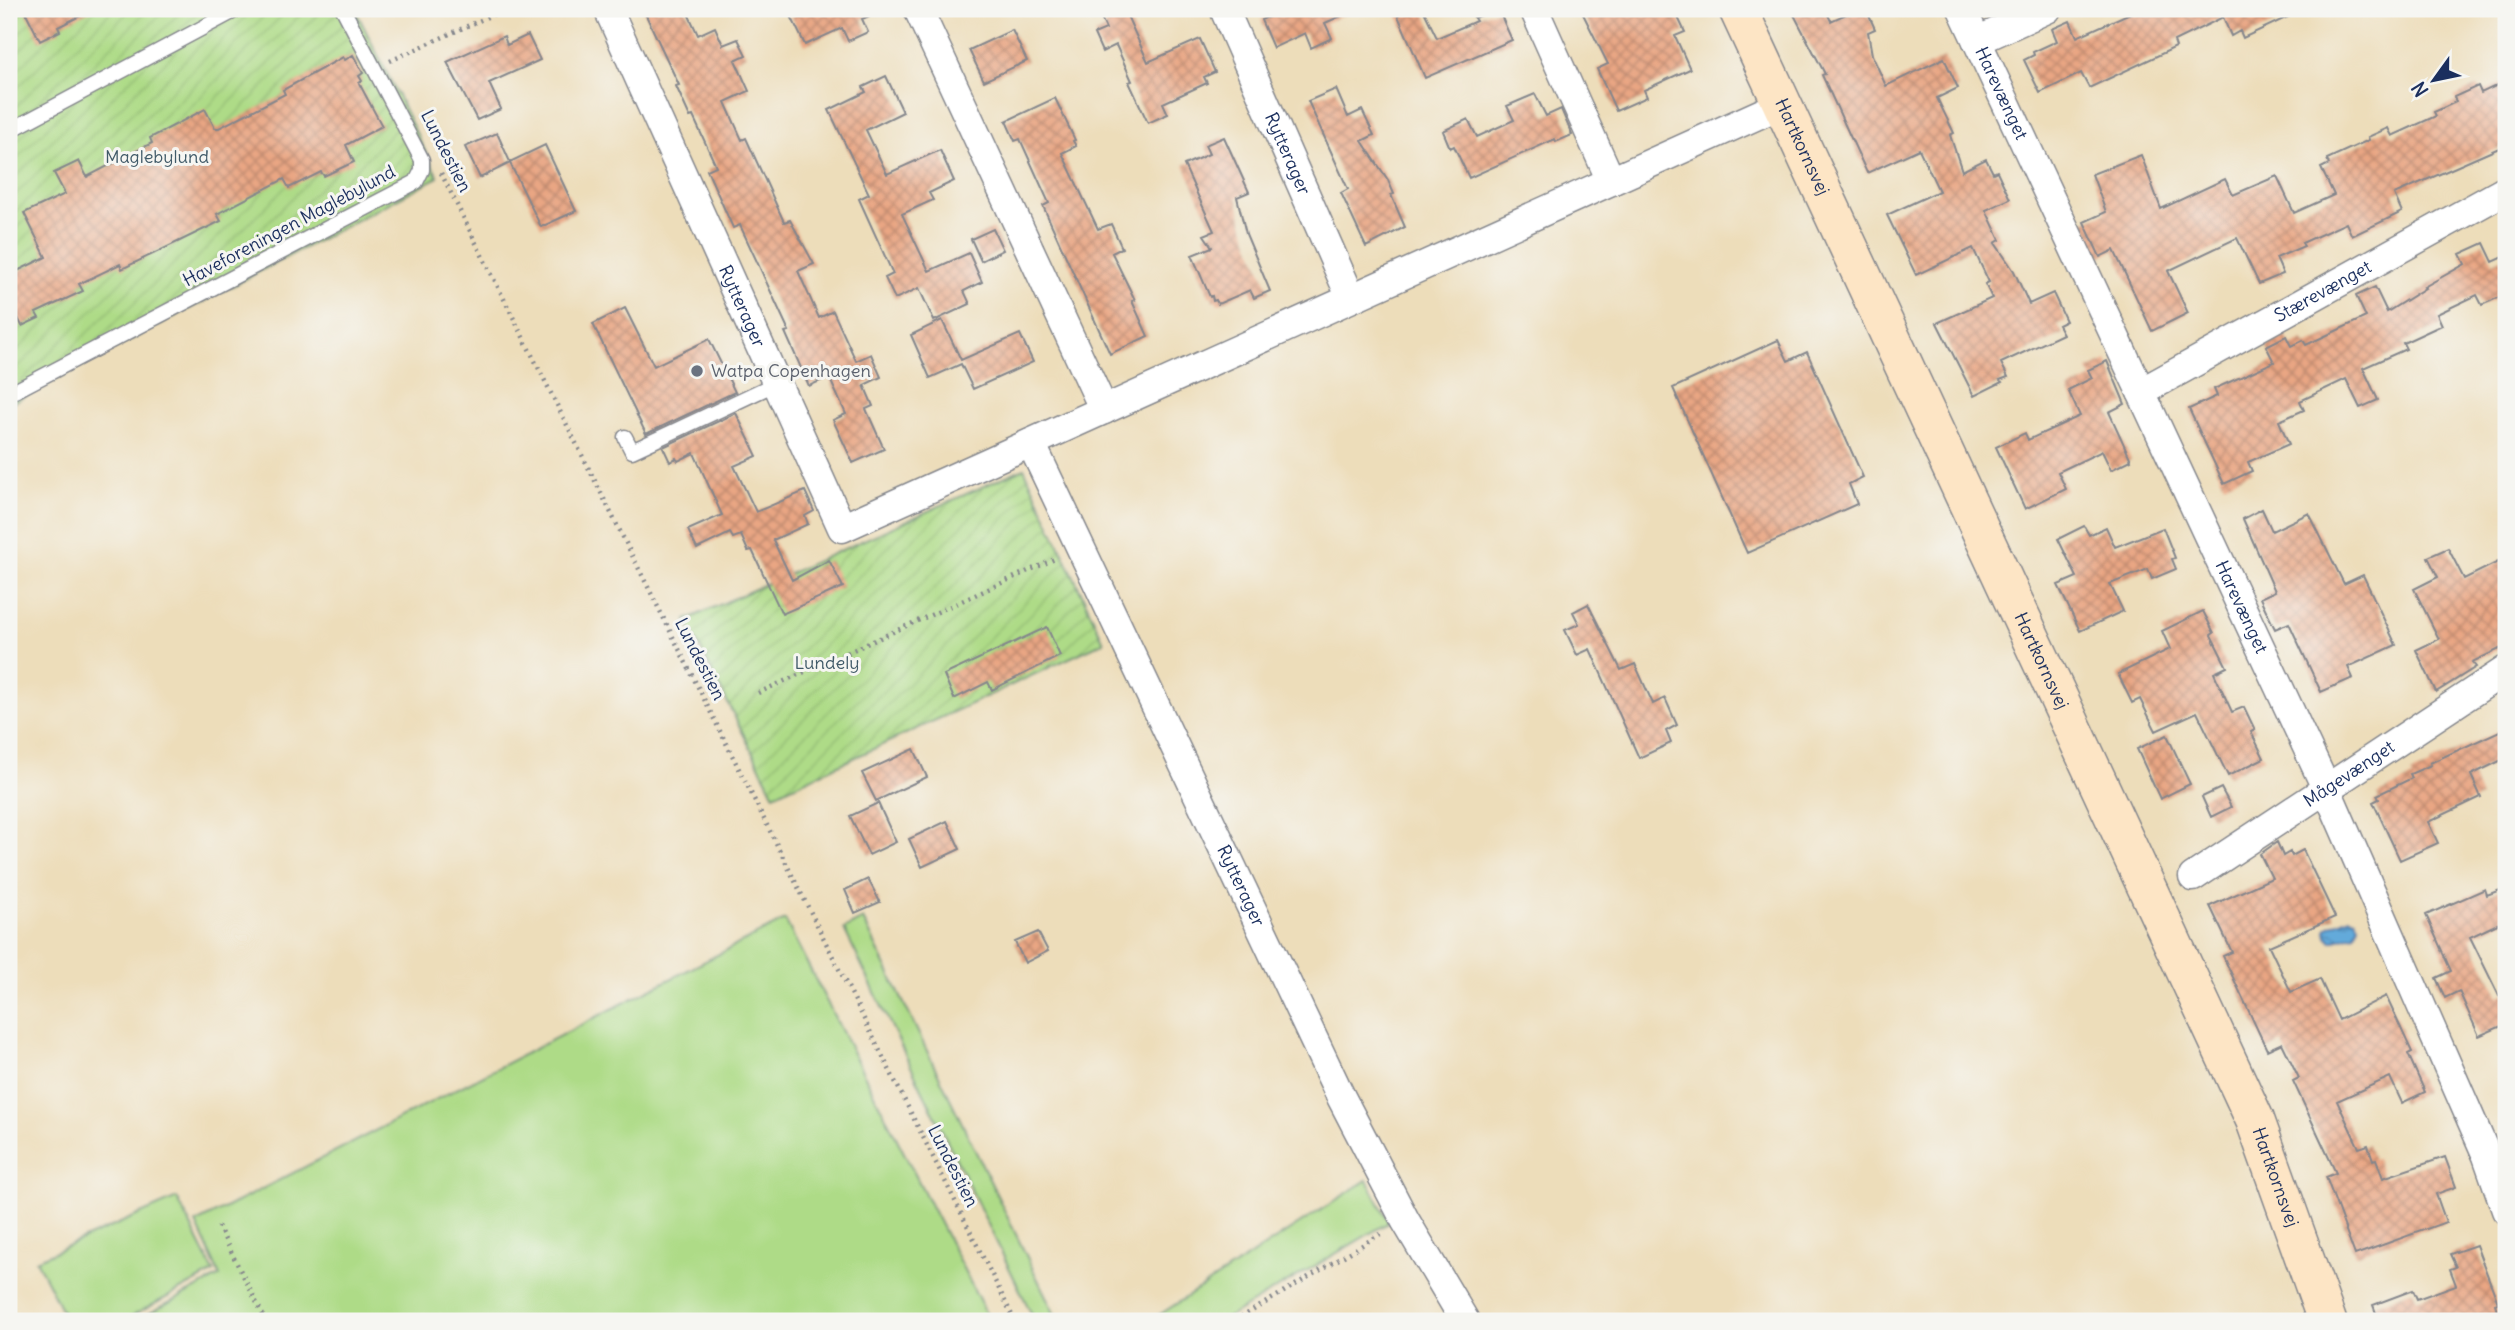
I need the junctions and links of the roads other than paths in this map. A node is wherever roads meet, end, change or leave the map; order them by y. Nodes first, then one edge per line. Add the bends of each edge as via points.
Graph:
1 (238, 9) edge
2 (343, 9) edge
3 (608, 9) edge
4 (918, 9) edge
5 (1224, 9) edge
6 (1534, 9) edge
7 (1738, 9) edge
8 (1962, 9) edge
9 (2047, 9) edge
10 (1977, 41) junction
11 (1782, 104) junction
12 (9, 131) edge
13 (1611, 181) junction
14 (2506, 190) edge
15 (1351, 298) junction
16 (777, 383) junction
17 (2141, 392) junction
18 (9, 394) edge
19 (1104, 410) junction
20 (625, 437) dead end
21 (1031, 443) junction
22 (2506, 670) edge
23 (2327, 790) junction
24 (2193, 877) dead end
25 (2497, 1149) edge
26 (2506, 1210) edge
27 (1465, 1321) edge
28 (2327, 1321) edge

1 - 12 lane
2 - 18 lane, Haveforeningen Maglebylund via 422,160 416,182
3 - 16 street, Rytterager
4 - 19 street
5 - 15 street, Rytterager
6 - 13 street
7 - 11 street, Hartkornsvej
8 - 10 street, Harevænget
9 - 10 street
10 - 17 street, Harevænget
11 - 13 street, Rytterager
11 - 28 street, Hartkornsvej via 2255,1120
13 - 15 street, Rytterager
14 - 17 street, Stærevænget
15 - 19 street, Rytterager
16 - 20 lane via 632,451
16 - 21 street, Rytterager via 842,528
17 - 23 street, Harevænget
19 - 21 street, Rytterager
21 - 27 street, Rytterager via 1341,1097 1405,1220
22 - 23 street, Mågevænget
23 - 24 street, Mågevænget
23 - 25 street, Harevænget
25 - 26 street, Harevænget

